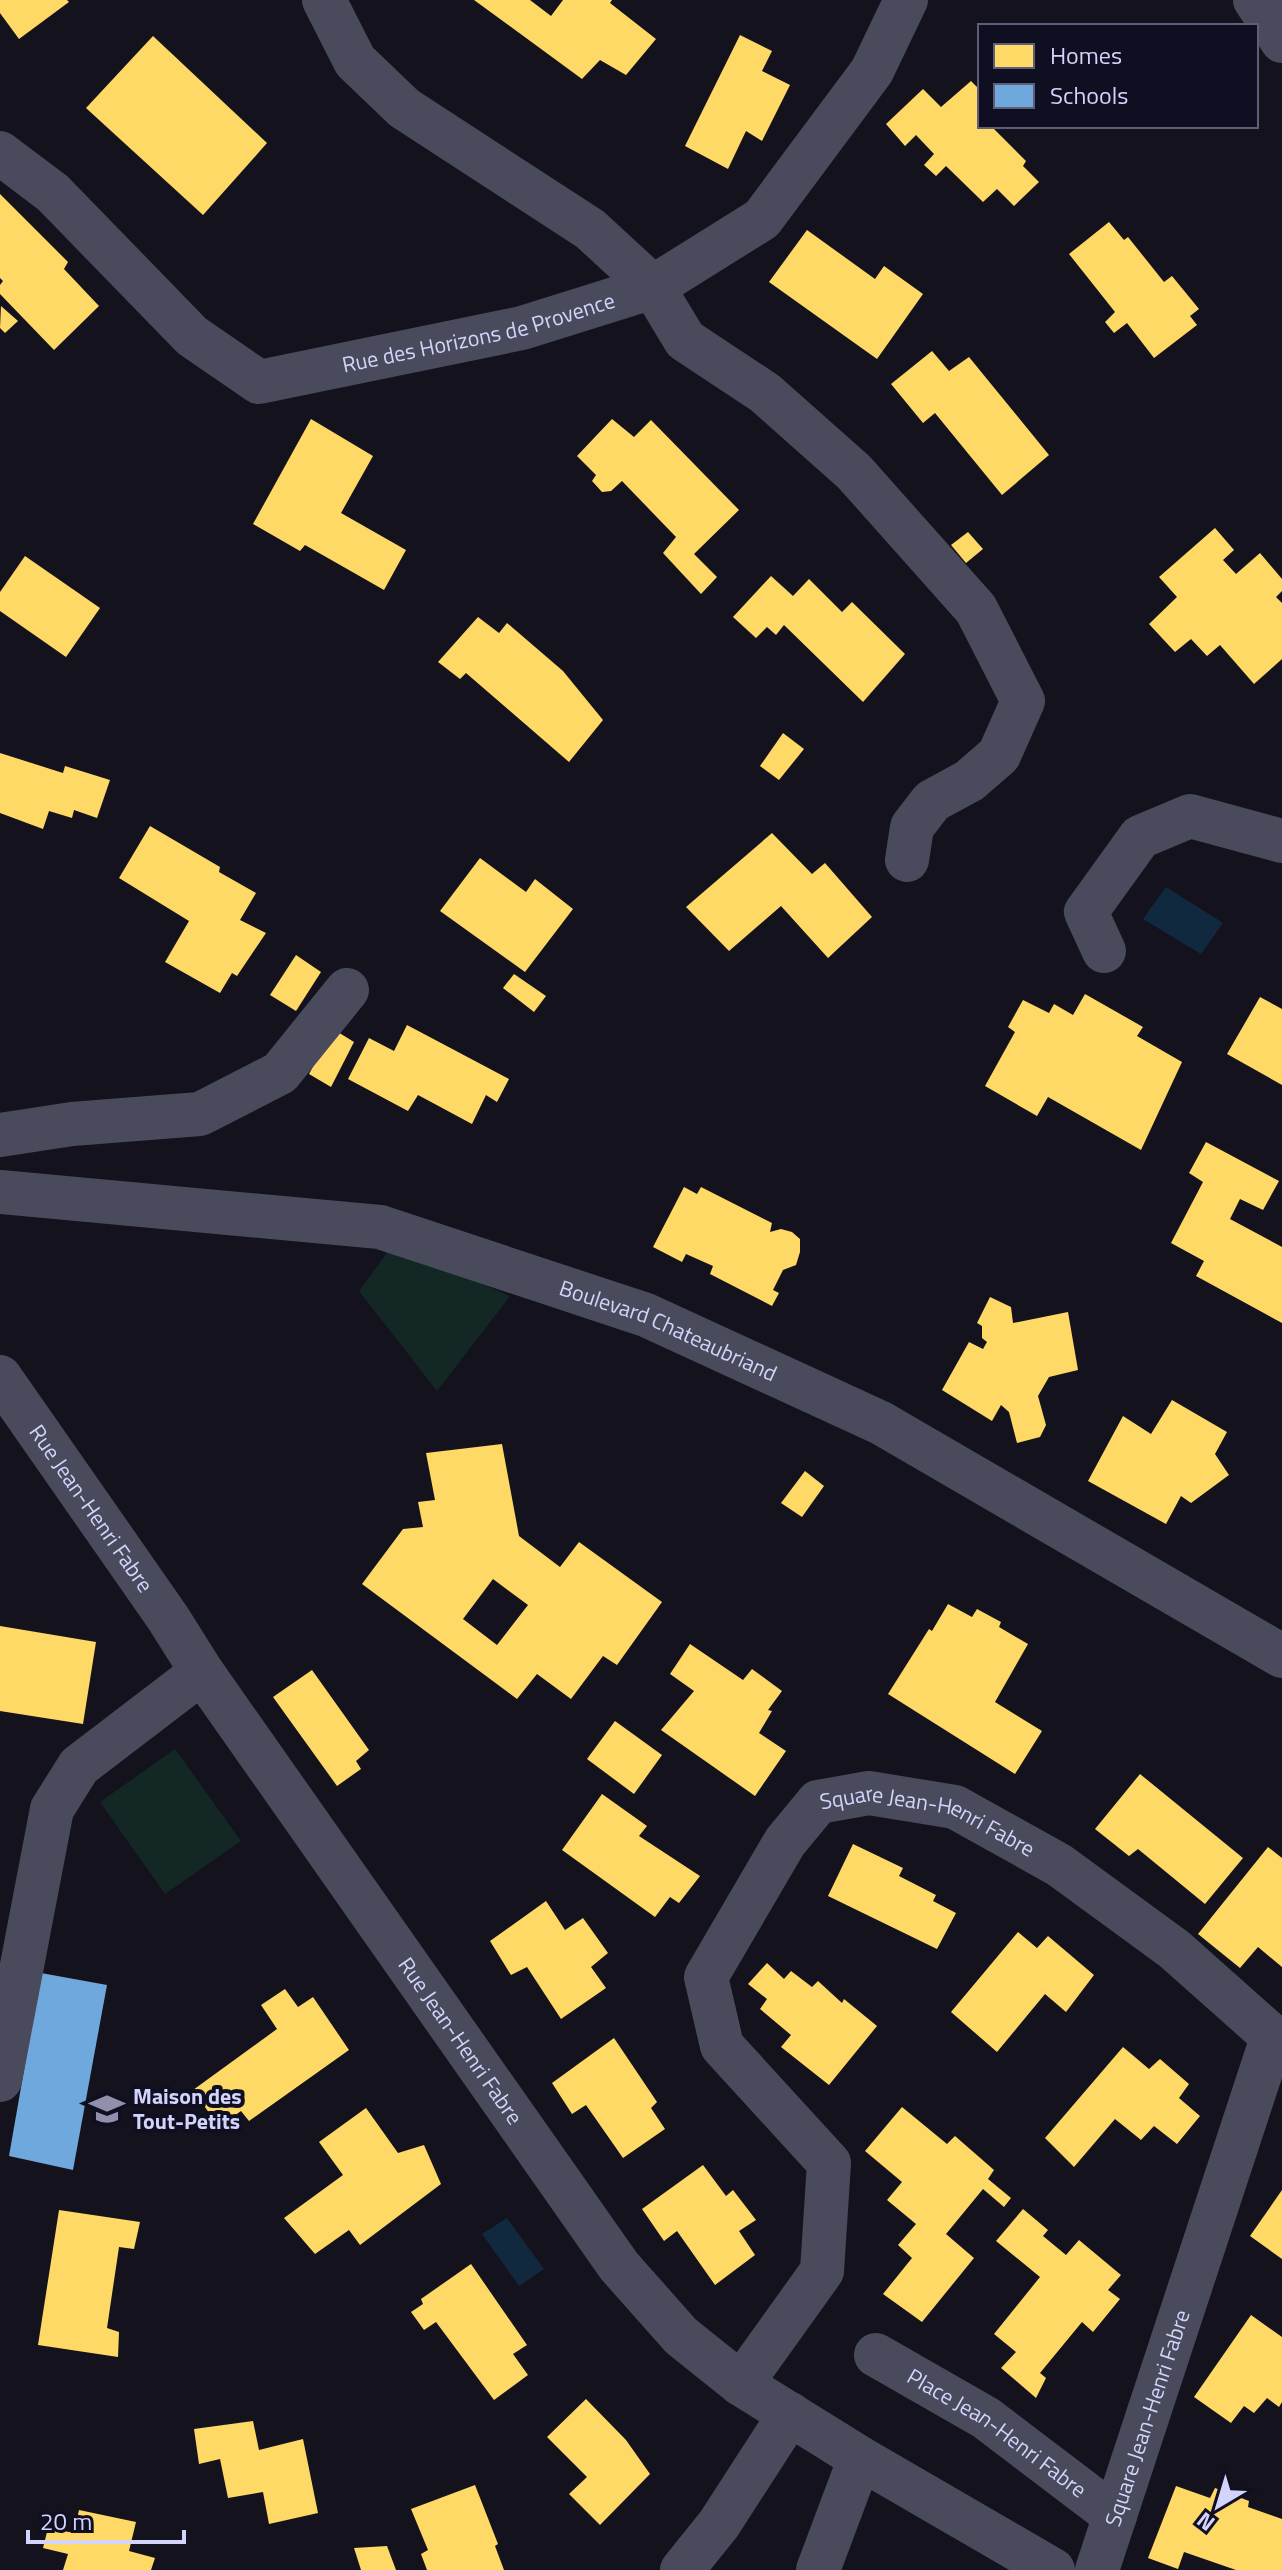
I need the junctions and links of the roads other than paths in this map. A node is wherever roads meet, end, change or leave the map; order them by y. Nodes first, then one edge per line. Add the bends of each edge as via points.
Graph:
1 (324, 0) edge
2 (906, 0) edge
3 (1255, 0) edge
4 (1282, 41) edge
5 (0, 153) edge
6 (653, 287) junction
7 (1282, 841) edge
8 (907, 860) dead end
9 (1104, 951) dead end
10 (347, 990) dead end
11 (0, 1135) edge
12 (0, 1192) edge
13 (0, 1377) edge
14 (1280, 1647) edge
15 (202, 1672) junction
16 (1277, 2041) edge
17 (0, 2080) edge
18 (876, 2355) dead end
19 (741, 2384) junction
20 (790, 2414) junction
21 (860, 2458) junction
22 (1115, 2516) junction
23 (682, 2570) edge
24 (818, 2570) edge
25 (1053, 2570) edge
26 (1097, 2570) edge

1 - 6 street via 355,61 404,108 590,229
2 - 6 street, Rue des Horizons de Provence via 872,71 762,219
3 - 4 street
5 - 6 street, Rue des Horizons de Provence via 53,193 192,336 259,382 522,328
6 - 8 street via 685,340 765,393 864,483 976,609 1023,701 999,755 969,781 932,801 912,827
7 - 9 street via 1190,816 1140,837 1086,912
10 - 11 street via 280,1073 200,1114
12 - 14 street, Boulevard Chateaubriand via 380,1227 646,1315 881,1423
13 - 15 street, Rue Jean-Henri Fabre
15 - 17 street via 79,1766 52,1809
15 - 19 street, Rue Jean-Henri Fabre via 619,2266 681,2336
16 - 19 street, Square Jean-Henri Fabre via 1174,1949 1059,1865 955,1807 869,1793 818,1802 785,1842 706,1977 722,2046 829,2163 822,2271
16 - 22 street, Square Jean-Henri Fabre
18 - 22 street, Place Jean-Henri Fabre via 986,2418
19 - 20 street, Rue Jean-Henri Fabre
20 - 21 street, Rue Jean-Henri Fabre
20 - 23 street via 719,2524
21 - 24 street
21 - 25 street, Rue Jean-Henri Fabre
22 - 26 street, Square Jean-Henri Fabre

